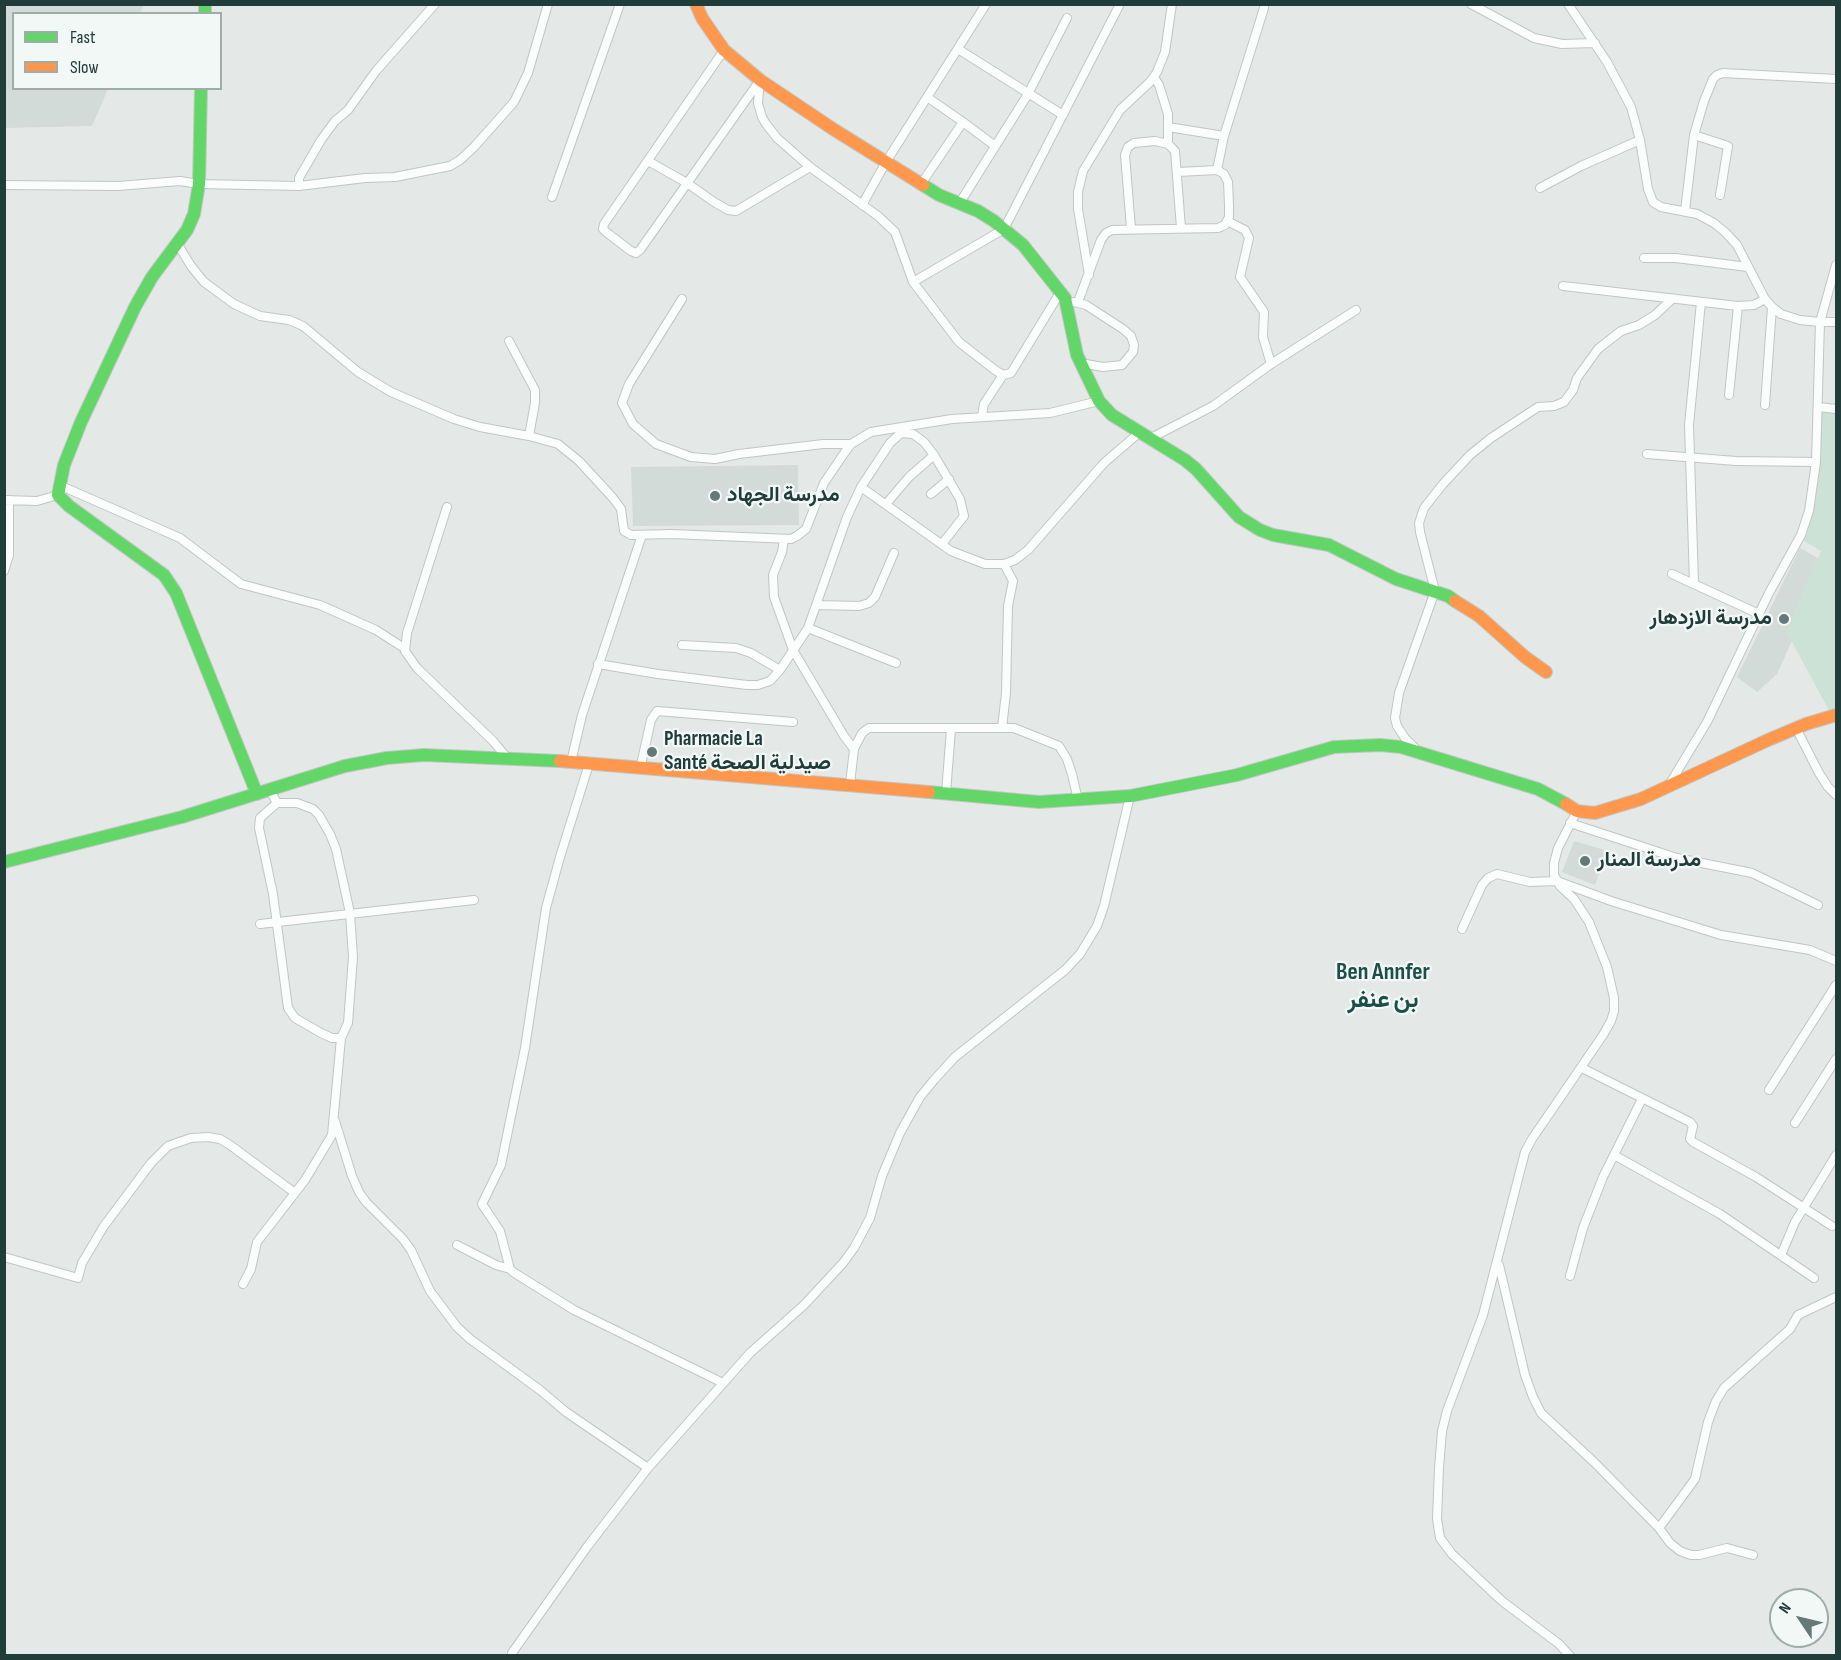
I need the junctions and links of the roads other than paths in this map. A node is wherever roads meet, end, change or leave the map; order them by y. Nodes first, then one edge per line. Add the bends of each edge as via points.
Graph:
1 (435, 4) edge
2 (548, 4) edge
3 (620, 4) edge
4 (696, 4) edge
5 (986, 4) edge
6 (1120, 4) edge
7 (1172, 4) edge
8 (1471, 4) edge
9 (1568, 4) edge
10 (1264, 8) dead end
11 (1067, 18) dead end
12 (1595, 42) junction
13 (958, 49) junction
14 (724, 51) junction
15 (1154, 77) junction
16 (1836, 79) edge
17 (760, 80) junction
18 (201, 90) edge
19 (1028, 94) junction
20 (927, 97) junction
21 (1063, 115) junction
22 (963, 122) junction
23 (1168, 127) junction
24 (1694, 135) junction
25 (1224, 136) junction
26 (1640, 140) junction
27 (1168, 144) junction
28 (995, 146) junction
29 (648, 161) junction
30 (886, 162) junction
31 (810, 167) junction
32 (1217, 170) junction
33 (1178, 172) junction
34 (687, 183) junction
35 (199, 184) junction
36 (921, 184) junction
37 (4, 185) edge
38 (299, 186) junction
39 (1540, 188) dead end
40 (1720, 195) dead end
41 (552, 197) dead end
42 (959, 204) junction
43 (862, 205) junction
44 (1685, 211) junction
45 (1227, 221) junction
46 (1131, 228) junction
47 (1181, 228) junction
48 (1004, 229) junction
49 (177, 243) junction
50 (1644, 258) dead end
51 (1836, 265) edge
52 (1748, 267) junction
53 (1089, 275) junction
54 (913, 282) junction
55 (1563, 286) dead end
56 (1061, 291) junction
57 (681, 299) dead end
58 (1672, 299) junction
59 (1765, 299) junction
60 (1701, 302) junction
61 (1073, 303) junction
62 (1738, 306) junction
63 (1772, 307) junction
64 (1356, 310) dead end
65 (1820, 322) junction
66 (1836, 322) edge
67 (509, 341) dead end
68 (1080, 363) junction
69 (1271, 364) junction
70 (1003, 375) junction
71 (1729, 395) dead end
72 (1099, 401) junction
73 (1765, 405) dead end
74 (1819, 407) junction
75 (1836, 409) edge
76 (982, 416) junction
77 (1145, 435) junction
78 (529, 436) junction
79 (851, 444) junction
80 (1647, 454) dead end
81 (934, 455) junction
82 (1689, 457) junction
83 (1816, 462) junction
84 (949, 479) junction
85 (861, 487) junction
86 (58, 490) junction
87 (931, 494) dead end
88 (7, 500) edge
89 (886, 504) junction
90 (447, 507) dead end
91 (642, 535) junction
92 (784, 539) junction
93 (942, 544) junction
94 (894, 553) dead end
95 (1004, 564) junction
96 (4, 572) edge
97 (1672, 574) dead end
98 (1694, 583) junction
99 (1435, 591) junction
100 (817, 605) junction
101 (1759, 614) junction
102 (808, 628) junction
103 (682, 645) dead end
104 (404, 648) junction
105 (794, 650) junction
106 (896, 663) dead end
107 (598, 664) junction
108 (780, 670) junction
109 (1546, 672) dead end
110 (1836, 715) edge
111 (793, 722) dead end
112 (1002, 728) junction
113 (951, 729) junction
114 (1796, 729) junction
115 (854, 749) junction
116 (1420, 753) junction
117 (508, 759) junction
118 (571, 762) junction
119 (589, 764) junction
120 (640, 769) junction
121 (850, 784) junction
122 (1667, 788) junction
123 (270, 790) junction
124 (946, 793) junction
125 (257, 794) junction
126 (1836, 795) edge
127 (1130, 796) junction
128 (1078, 800) junction
129 (278, 803) junction
130 (1576, 811) junction
131 (1570, 823) junction
132 (4, 862) edge
133 (1557, 881) junction
134 (474, 900) dead end
135 (1818, 905) dead end
136 (350, 913) junction
137 (277, 921) junction
138 (260, 924) dead end
139 (1462, 929) dead end
140 (1836, 961) edge
141 (1836, 985) edge
142 (341, 1038) junction
143 (1836, 1059) edge
144 (1582, 1068) junction
145 (1769, 1090) dead end
146 (1642, 1099) junction
147 (335, 1120) junction
148 (1795, 1123) dead end
149 (1614, 1155) junction
150 (1836, 1155) edge
151 (295, 1193) junction
152 (1803, 1208) junction
153 (1832, 1226) dead end
154 (457, 1245) dead end
155 (1781, 1255) junction
156 (4, 1257) edge
157 (1498, 1262) junction
158 (510, 1269) junction
159 (1570, 1276) dead end
160 (1814, 1278) dead end
161 (243, 1284) dead end
162 (1836, 1297) edge
163 (723, 1383) junction
164 (648, 1468) junction
165 (1659, 1528) junction
166 (1753, 1555) dead end
167 (512, 1653) dead end
168 (1570, 1656) edge

1 - 38 street via 328,130 306,164
2 - 38 street via 528,74 514,102 460,160 450,166 395,177
3 - 41 street
4 - 14 street
5 - 13 street
6 - 21 street
7 - 15 street via 1165,52
8 - 12 street via 1534,38 1562,44
9 - 12 street
10 - 25 street
11 - 19 street
12 - 26 street via 1628,101
13 - 19 street
13 - 20 street
14 - 17 street
14 - 29 street
15 - 23 street via 1164,98
15 - 53 street via 1120,110 1083,171 1078,209
16 - 24 street via 1723,73 1713,79
17 - 30 street
17 - 31 street via 758,103 762,117 777,138
17 - 34 street
18 - 35 street
19 - 21 street
19 - 28 street
20 - 22 street
20 - 30 street
21 - 48 street
22 - 28 street
22 - 36 street
23 - 25 street
23 - 27 street
24 - 40 street via 1728,146
24 - 44 street
25 - 32 street
26 - 39 street
26 - 44 street via 1653,202
27 - 33 street via 1175,151
27 - 46 street via 1134,143 1126,150
28 - 42 street
29 - 34 street
29 - 34 street via 603,229 631,251 640,250
30 - 36 street
30 - 43 street
31 - 34 street via 736,211 714,202
31 - 43 street
32 - 33 street
32 - 45 street via 1228,182
33 - 47 street
35 - 37 street via 167,181 118,186
35 - 38 street
35 - 49 street via 194,214
36 - 42 street
42 - 48 street
43 - 54 street via 898,235
44 - 52 street via 1714,223 1726,233
45 - 47 street via 1218,228
45 - 69 street via 1245,230 1249,238 1240,277 1264,312 1263,337
46 - 47 street
46 - 53 street via 1106,233
48 - 54 street
48 - 56 street via 1034,257
49 - 78 street via 204,282 234,304 303,326 376,384 454,419
49 - 86 street via 135,307 81,422
50 - 52 street
51 - 65 street
52 - 59 street
53 - 61 street
54 - 70 street via 959,342
55 - 58 street
56 - 61 street
56 - 70 street via 1011,373
57 - 79 street via 622,402 633,424 656,444 691,458 715,459 802,446
58 - 60 street
58 - 99 street via 1654,315 1621,331 1598,349 1564,402 1538,407 1491,438 1432,497 1419,523
59 - 62 street via 1754,305
59 - 63 street
60 - 62 street
60 - 82 street
61 - 68 street via 1070,329
61 - 68 street via 1086,305 1123,329 1134,345 1122,365
62 - 71 street
63 - 65 street via 1793,319
63 - 73 street
64 - 69 street
65 - 66 street
65 - 74 street
67 - 78 street via 535,390
68 - 72 street
69 - 77 street via 1213,406
70 - 76 street via 984,404
72 - 76 street via 1050,413
72 - 77 street via 1112,415
74 - 75 street
74 - 83 street
76 - 79 street via 871,432
77 - 95 street via 1104,463 1028,550
77 - 99 street via 1196,469 1239,517 1260,530 1329,545 1396,579
78 - 91 street via 558,444 579,461 618,504 625,533
79 - 92 street via 824,483 806,528 797,536
80 - 82 street
81 - 84 street
81 - 85 street via 917,436 901,433
81 - 89 street
82 - 83 street
82 - 98 street
83 - 101 street via 1809,511 1801,535
84 - 87 street
84 - 93 street via 964,516
85 - 89 street
85 - 100 street
86 - 88 street via 37,501
86 - 104 street via 180,538 241,584 320,605 376,630
86 - 125 street via 69,506 164,575 176,593
88 - 96 street via 9,555
89 - 93 street
90 - 104 street
91 - 92 street
91 - 107 street
92 - 105 street via 773,574 774,597
93 - 95 street via 985,564
94 - 100 street via 869,603
95 - 112 street via 1012,581
97 - 98 street
98 - 101 street
99 - 109 street via 1465,606
99 - 116 street via 1395,706 1397,726
100 - 102 street
101 - 122 street via 1707,722
102 - 105 street
102 - 106 street
103 - 108 street via 736,648
104 - 117 street via 417,668
105 - 108 street
105 - 115 street
107 - 108 street via 747,685 770,681
107 - 118 street
110 - 114 street
111 - 120 street via 657,711 651,720
112 - 113 street
112 - 128 street via 1014,728 1059,746 1067,759
113 - 115 street via 869,728
113 - 124 street
114 - 122 street
114 - 126 street via 1819,773
115 - 121 street
116 - 127 street via 1380,745 1334,747 1237,775
116 - 130 street via 1550,794
117 - 118 street
117 - 123 street via 434,754 387,758 345,766
118 - 119 street
119 - 120 street
119 - 158 street via 546,908 525,1048 501,1165 482,1202 501,1231
120 - 121 street
121 - 124 street
122 - 130 street via 1605,812
123 - 125 street
123 - 129 street
124 - 128 street via 1040,802
125 - 132 street
127 - 128 street
127 - 163 street via 1104,906 1088,942 1065,970 955,1057 934,1080 900,1133 870,1218 848,1256 819,1290
129 - 136 street via 297,803 319,815 336,849
129 - 137 street via 258,823
130 - 131 street
131 - 133 street via 1554,863
131 - 135 street via 1677,858 1752,873
133 - 139 street via 1530,882 1492,876 1482,885
133 - 140 street via 1611,902 1721,935 1810,950
133 - 144 street via 1589,922 1607,967 1614,998 1611,1021
134 - 136 street
136 - 137 street
136 - 142 street via 351,997 348,1023
137 - 138 street
137 - 142 street via 289,1012 321,1033
141 - 145 street
142 - 147 street
143 - 148 street
144 - 146 street
144 - 157 street via 1528,1146
146 - 149 street
146 - 152 street via 1692,1123 1693,1142
147 - 151 street via 327,1145
147 - 164 street via 359,1192 411,1250 430,1291 457,1328 566,1412
149 - 155 street via 1720,1214
149 - 159 street via 1583,1228
150 - 152 street
151 - 156 street via 220,1139 191,1138 168,1146 151,1162 104,1226 82,1263 78,1278
151 - 161 street via 257,1242
152 - 153 street
152 - 155 street
154 - 158 street
155 - 160 street
157 - 165 street via 1525,1375 1541,1413
157 - 168 street via 1484,1315 1442,1431 1438,1530 1444,1545 1484,1585
158 - 163 street via 574,1310
162 - 165 street via 1798,1315 1790,1329 1724,1388 1708,1422 1695,1479
163 - 164 street
164 - 167 street
165 - 166 street via 1685,1554 1727,1548

